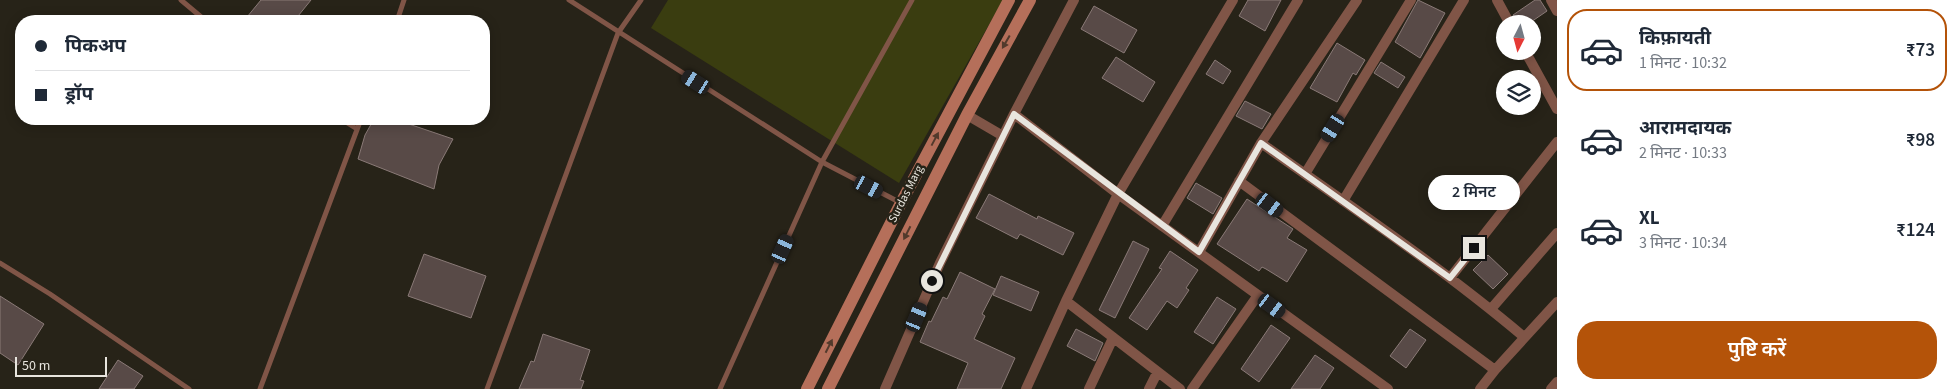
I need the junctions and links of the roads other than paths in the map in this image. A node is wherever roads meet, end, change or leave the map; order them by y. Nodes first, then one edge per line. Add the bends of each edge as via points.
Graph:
1 (181, 0) edge
2 (404, 0) edge
3 (569, 0) edge
4 (641, 0) edge
5 (912, 0) edge
6 (1010, 0) edge
7 (1030, 0) edge
8 (1074, 0) edge
9 (1233, 0) edge
10 (1298, 0) edge
11 (1356, 0) edge
12 (1411, 0) edge
13 (1464, 0) edge
14 (1497, 0) edge
15 (1551, 0) edge
16 (1557, 11) edge
17 (199, 15) edge
18 (399, 15) edge
19 (1505, 15) edge
20 (618, 33) junction
21 (1530, 60) edge
22 (1557, 109) edge
23 (1014, 114) junction
24 (967, 115) junction
25 (351, 125) edge
26 (359, 125) edge
27 (357, 129) junction
28 (1003, 136) junction
29 (1557, 142) edge
30 (1261, 143) junction
31 (822, 162) junction
32 (1305, 174) junction
33 (1238, 181) junction
34 (1118, 194) junction
35 (1342, 201) junction
36 (901, 203) junction
37 (918, 213) junction
38 (1162, 226) junction
39 (1557, 233) edge
40 (1199, 252) junction
41 (0, 263) edge
42 (1450, 278) junction
43 (1258, 295) junction
44 (1066, 301) junction
45 (1557, 302) edge
46 (1491, 309) junction
47 (1524, 337) junction
48 (1113, 338) junction
49 (1494, 370) junction
50 (1157, 373) junction
51 (1557, 382) edge
52 (189, 389) edge
53 (260, 389) edge
54 (487, 389) edge
55 (720, 389) edge
56 (807, 389) edge
57 (828, 389) edge
58 (885, 389) edge
59 (1026, 389) edge
60 (1090, 389) edge
61 (1149, 389) edge
62 (1180, 389) edge
63 (1192, 389) edge
64 (1388, 389) edge
65 (1480, 389) edge
66 (1551, 389) edge

1 - 17 lane
2 - 18 lane
3 - 20 lane
4 - 20 lane
5 - 31 lane
36 -> 6 main road, Surdas Marg
7 -> 24 main road, Surdas Marg
8 - 23 street
9 - 34 street
10 - 38 street
11 - 30 street
12 - 32 street
13 - 35 street
14 - 19 street
15 - 16 street
20 - 31 lane
20 - 54 lane
21 - 22 street
23 - 28 street
23 - 34 street
24 - 28 street
24 - 37 main road, Surdas Marg
25 - 27 lane
26 - 27 lane
27 - 53 lane
28 - 58 street via 940,263
29 - 42 street
30 - 32 street
30 - 33 street
31 - 36 lane
31 - 55 lane
32 - 35 street
33 - 40 street
33 - 49 street
34 - 38 street
34 - 44 street
35 - 42 street
36 - 37 main road
56 -> 36 main road, Surdas Marg
37 -> 57 main road, Surdas Marg
38 - 40 street
39 - 46 street
40 - 43 street
41 - 52 lane
42 - 46 street
43 - 63 street
43 - 64 street
44 - 48 street
44 - 59 street
45 - 47 street
46 - 47 street
47 - 49 street
48 - 50 street
48 - 60 street
49 - 65 street
50 - 61 street
50 - 62 street
51 - 66 street

